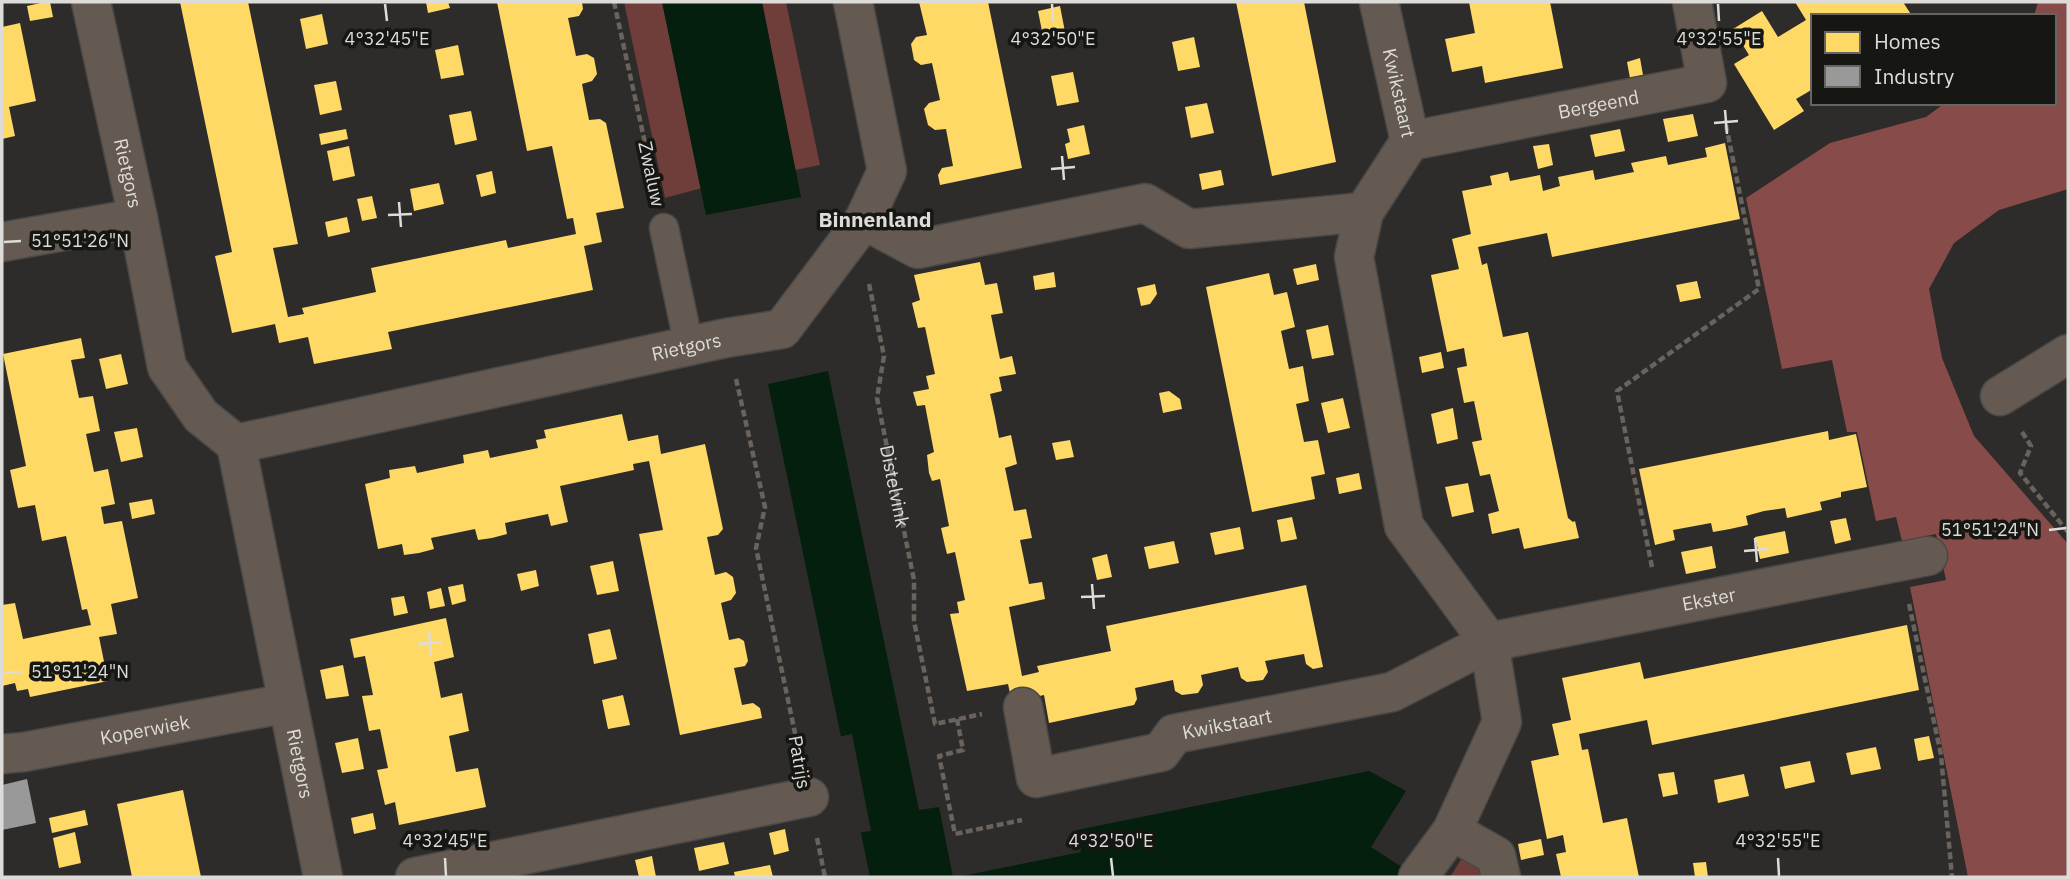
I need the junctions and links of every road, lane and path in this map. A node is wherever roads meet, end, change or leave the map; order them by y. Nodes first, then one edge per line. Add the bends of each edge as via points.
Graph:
1 (91, 2) edge
2 (614, 2) edge
3 (853, 2) edge
4 (1379, 2) edge
5 (1692, 2) edge
6 (1706, 83) junction
7 (1410, 141) junction
8 (1364, 212) junction
9 (138, 218) junction
10 (861, 224) junction
11 (664, 228) joint
12 (2, 242) edge
13 (726, 338) junction
14 (689, 346) junction
15 (2068, 354) edge
16 (2000, 396) joint
17 (236, 444) junction
18 (2068, 532) edge
19 (1914, 559) joint
20 (1660, 608) junction
21 (1489, 642) junction
22 (288, 703) junction
23 (1023, 706) joint
24 (957, 719) junction
25 (2, 754) edge
26 (808, 797) joint
27 (1028, 818) dead end
28 (1452, 831) junction
29 (1421, 872) edge
30 (323, 877) edge
31 (415, 877) edge
32 (1500, 877) edge
33 (1952, 877) edge

1 - 9 street, Rietgors
2 - 11 path, Zwaluw
3 - 10 street, Rietgors via 887,172
4 - 7 street, Kwikstaart
5 - 6 street
6 - 7 street, Bergeend
6 - 20 path via 1721,99 1759,289 1617,391
7 - 8 street, Kwikstaart
8 - 10 street via 1189,229 1144,203 918,249
8 - 21 street, Kwikstaart via 1354,257 1404,526
9 - 12 street
9 - 17 street, Rietgors via 167,367 201,416
10 - 13 street, Rietgors via 782,329
10 - 24 path, Distelvink via 884,356 877,398 914,580 914,621 935,724
11 - 14 lane, Zwaluw
13 - 14 street, Rietgors
13 - 26 path, Patrijs via 765,507 756,548
14 - 17 street, Rietgors
15 - 16 street
16 - 18 path via 2031,446 2020,473
17 - 22 street, Rietgors
19 - 20 street, Ekster
19 - 33 path via 1941,755
20 - 21 street, Ekster
21 - 23 street, Kwikstaart via 1392,692 1174,734 1161,752 1036,778
21 - 28 street, Kwikstaart via 1502,722
22 - 25 street, Koperwiek
22 - 30 street, Rietgors
23 - 24 path, Distelvink
24 - 27 path via 963,750 939,756 955,834
26 - 31 street, Patrijs
28 - 29 street
28 - 32 street via 1496,856

